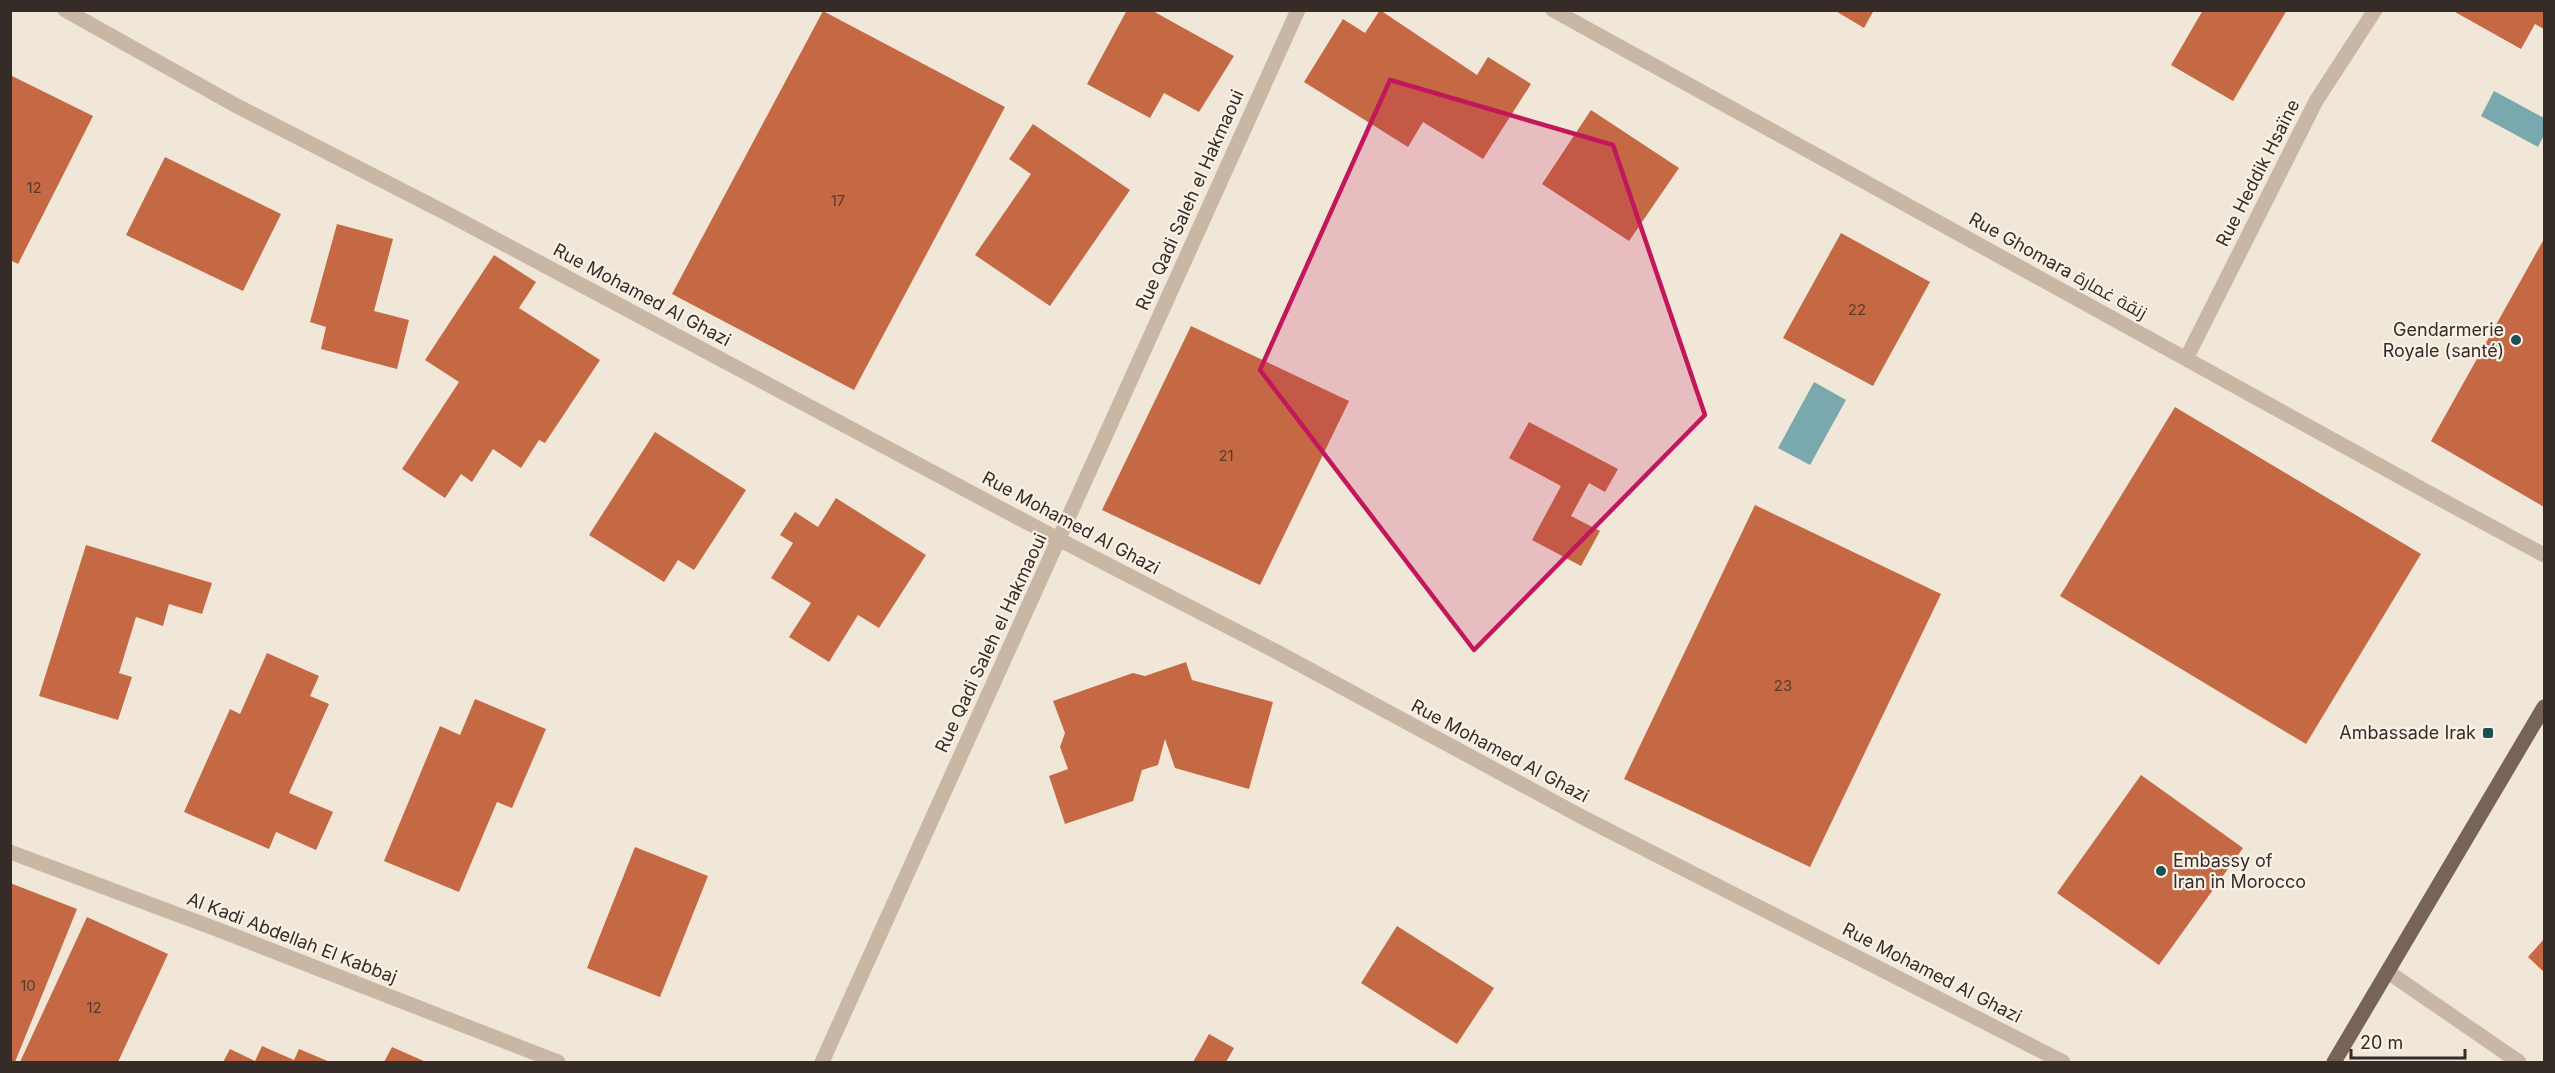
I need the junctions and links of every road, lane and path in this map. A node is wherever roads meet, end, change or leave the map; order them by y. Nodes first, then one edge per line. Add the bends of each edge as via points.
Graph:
1 (65, 10) edge
2 (1298, 10) edge
3 (1553, 10) edge
4 (2375, 10) edge
5 (2186, 359) junction
6 (1060, 540) junction
7 (2544, 555) edge
8 (2544, 707) edge
9 (10, 852) edge
10 (2388, 972) junction
11 (558, 1062) edge
12 (822, 1062) edge
13 (2063, 1062) edge
14 (2334, 1062) edge
15 (2520, 1062) edge

1 - 6 street, Rue Mohamed Al Ghazi via 235,105
2 - 6 street, Rue Qadi Saleh el Hakmaoui
3 - 5 street, Rue Ghomara زنقة غمارة
4 - 5 street, Rue Heddik Hsaïne via 2316,101
5 - 7 street, Rue Ghomara زنقة غمارة
6 - 12 street, Rue Qadi Saleh el Hakmaoui
6 - 13 street, Rue Mohamed Al Ghazi via 1584,818
8 - 10 main road
9 - 11 street, Al Kadi Abdellah El Kabbaj
10 - 14 main road
10 - 15 street

